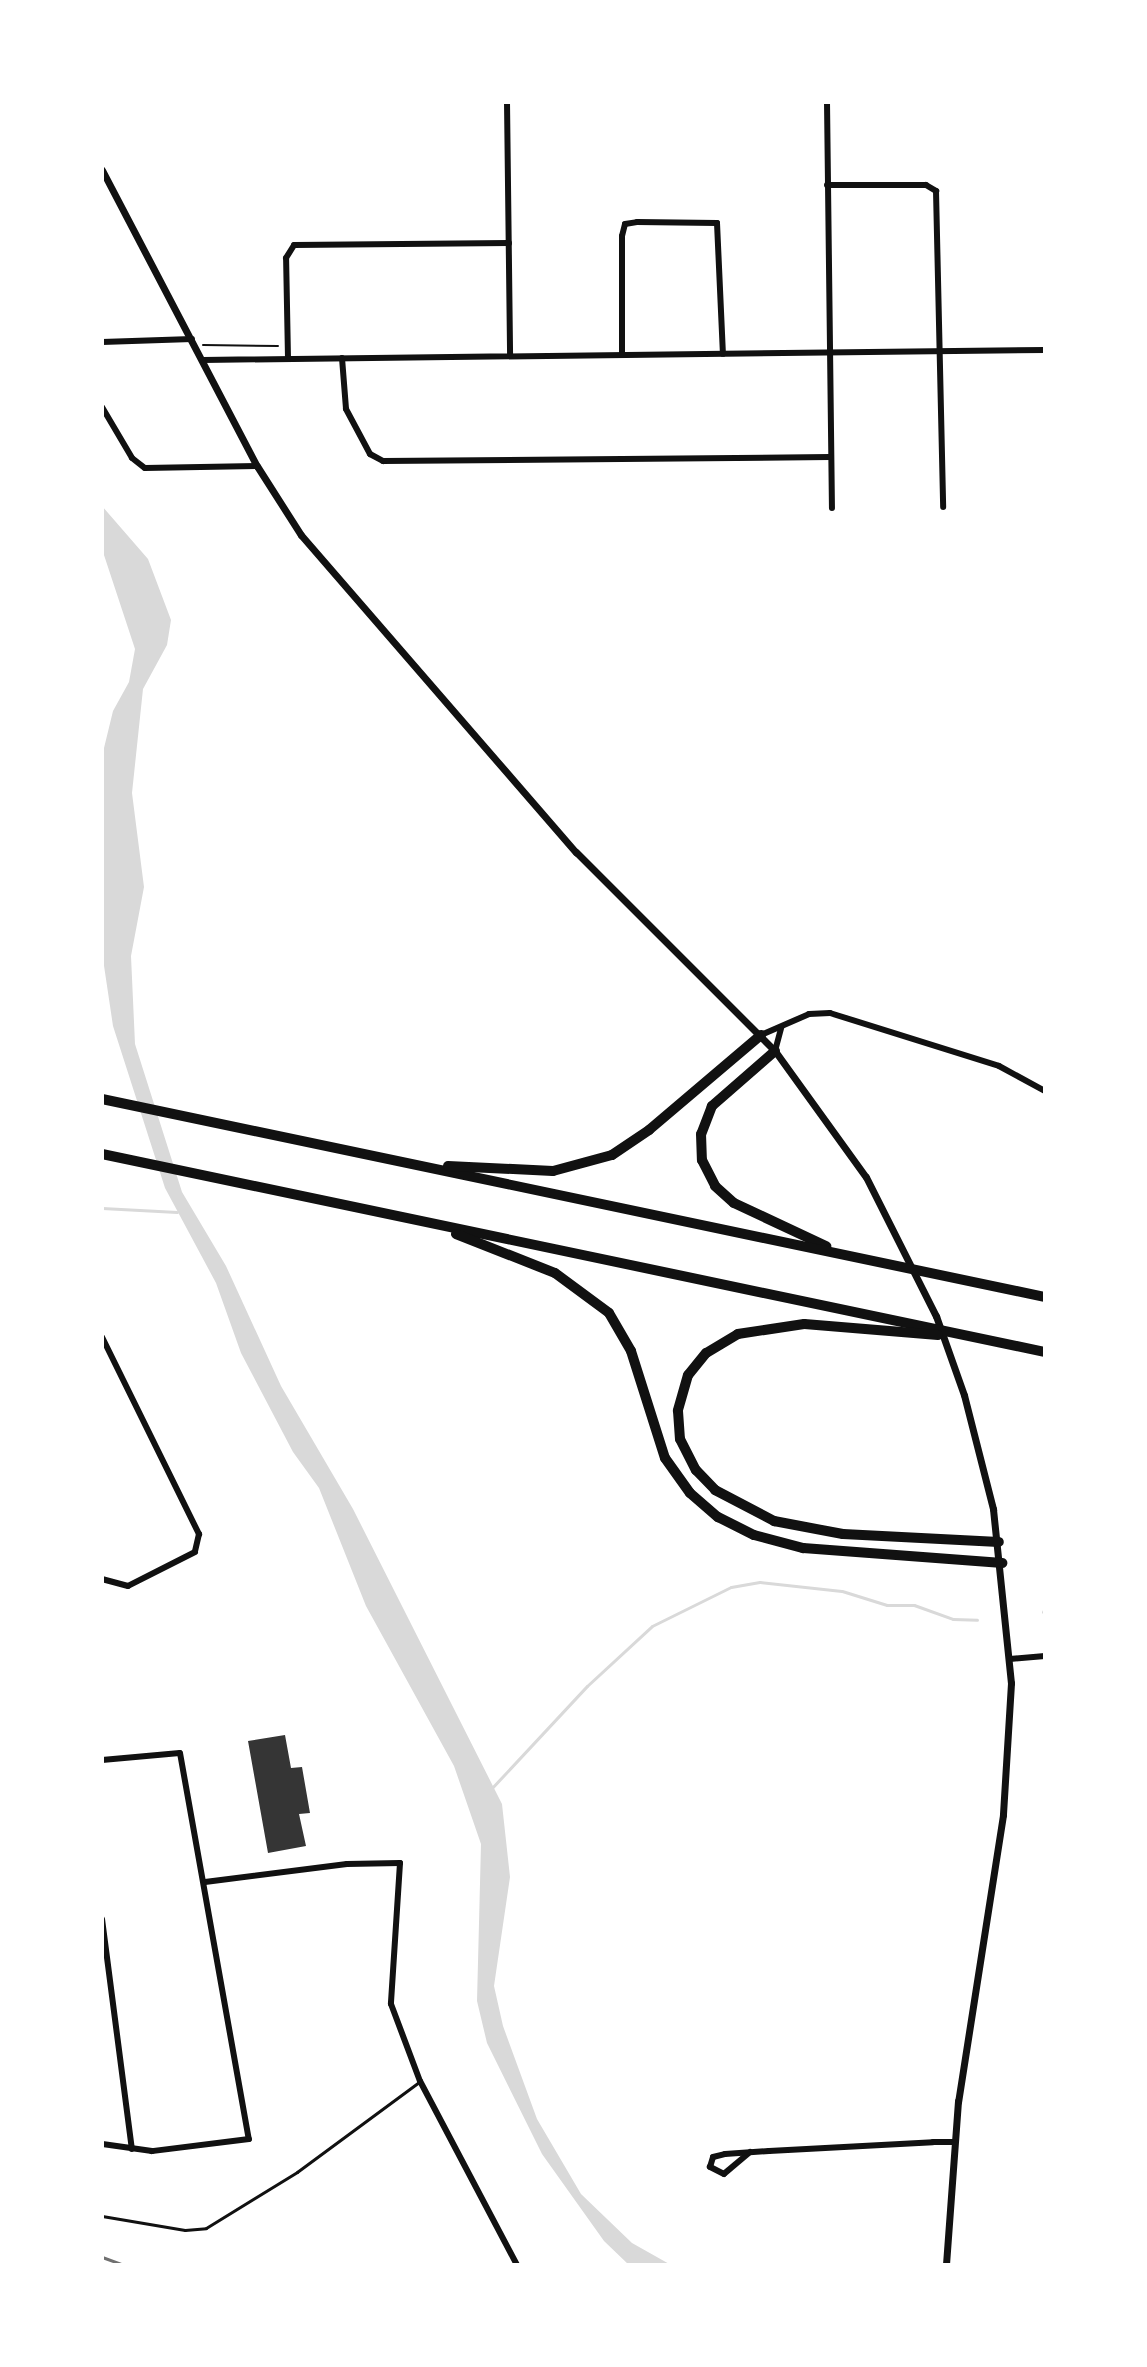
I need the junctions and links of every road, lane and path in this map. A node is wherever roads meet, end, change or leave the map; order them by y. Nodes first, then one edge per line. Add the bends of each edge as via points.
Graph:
1 (507, 102) edge
2 (827, 102) edge
3 (103, 175) edge
4 (827, 185) junction
5 (509, 243) junction
6 (192, 339) junction
7 (102, 342) edge
8 (203, 345) dead end
9 (278, 346) dead end
10 (940, 350) junction
11 (1045, 350) edge
12 (830, 352) junction
13 (723, 354) junction
14 (622, 355) junction
15 (510, 356) junction
16 (288, 358) junction
17 (342, 358) junction
18 (203, 360) junction
19 (102, 407) edge
20 (830, 457) junction
21 (257, 466) junction
22 (943, 507) dead end
23 (832, 508) dead end
24 (781, 1028) junction
25 (761, 1035) junction
26 (775, 1051) junction
27 (1045, 1091) edge
28 (102, 1099) edge
29 (102, 1154) edge
30 (407, 1163) junction
31 (424, 1222) junction
32 (847, 1255) junction
33 (1045, 1297) edge
34 (102, 1337) edge
35 (981, 1339) junction
36 (105, 1350) edge
37 (1045, 1352) edge
38 (999, 1542) junction
39 (1002, 1563) junction
40 (102, 1579) edge
41 (1045, 1656) edge
42 (1010, 1659) junction
43 (102, 1760) edge
44 (205, 1882) junction
45 (102, 1919) edge
46 (420, 2081) junction
47 (954, 2142) junction
48 (102, 2144) edge
49 (132, 2149) junction
50 (750, 2152) junction
51 (102, 2216) edge
52 (517, 2265) edge
53 (946, 2265) edge

1 - 5 street
2 - 4 street
3 - 6 street
4 - 10 street via 926,185 936,191
4 - 12 street
5 - 15 street
5 - 16 street via 294,245 286,258
6 - 7 street
6 - 18 street
8 - 9 path
10 - 11 street
10 - 12 street
10 - 22 street
12 - 13 street
12 - 20 street
13 - 14 street
13 - 14 street via 717,223 637,222 625,224 622,236
14 - 15 street
15 - 17 street
16 - 17 street
16 - 18 street
17 - 20 street via 346,409 370,454 383,461
18 - 21 street
19 - 21 street via 132,458 145,468
20 - 23 street
21 - 25 street via 308,544 536,808
24 - 25 street
24 - 26 street
24 - 27 street via 809,1014 830,1013 999,1066
25 - 26 street
25 - 30 highway via 640,1137 591,1163 534,1172
26 - 32 highway via 726,1090 708,1112 700,1141 705,1168 721,1193 746,1210
26 - 38 street via 848,1148 931,1304 961,1383
28 - 30 highway
29 - 31 highway
30 - 32 highway
31 - 35 highway
31 - 39 highway via 545,1268 601,1304 627,1340 670,1466 718,1517 754,1535 803,1548
32 - 33 highway
34 - 36 street
35 - 37 highway
35 - 38 highway via 815,1324 746,1331 713,1348 692,1369 682,1389 678,1425 683,1448 702,1476 728,1500 764,1518 828,1532
36 - 40 street via 199,1534 199,1544 195,1552 128,1586
38 - 39 street
39 - 42 street
41 - 42 street
42 - 47 street via 1003,1815 968,2017
43 - 44 street via 180,1753
44 - 46 street via 347,1864 400,1863 391,2004
44 - 49 street via 249,2139 198,2148
45 - 49 street
46 - 51 lane via 297,2172 206,2228 185,2230
46 - 52 street
47 - 50 street
47 - 53 street
48 - 49 street
50 - 50 street via 724,2174 710,2167 716,2155

